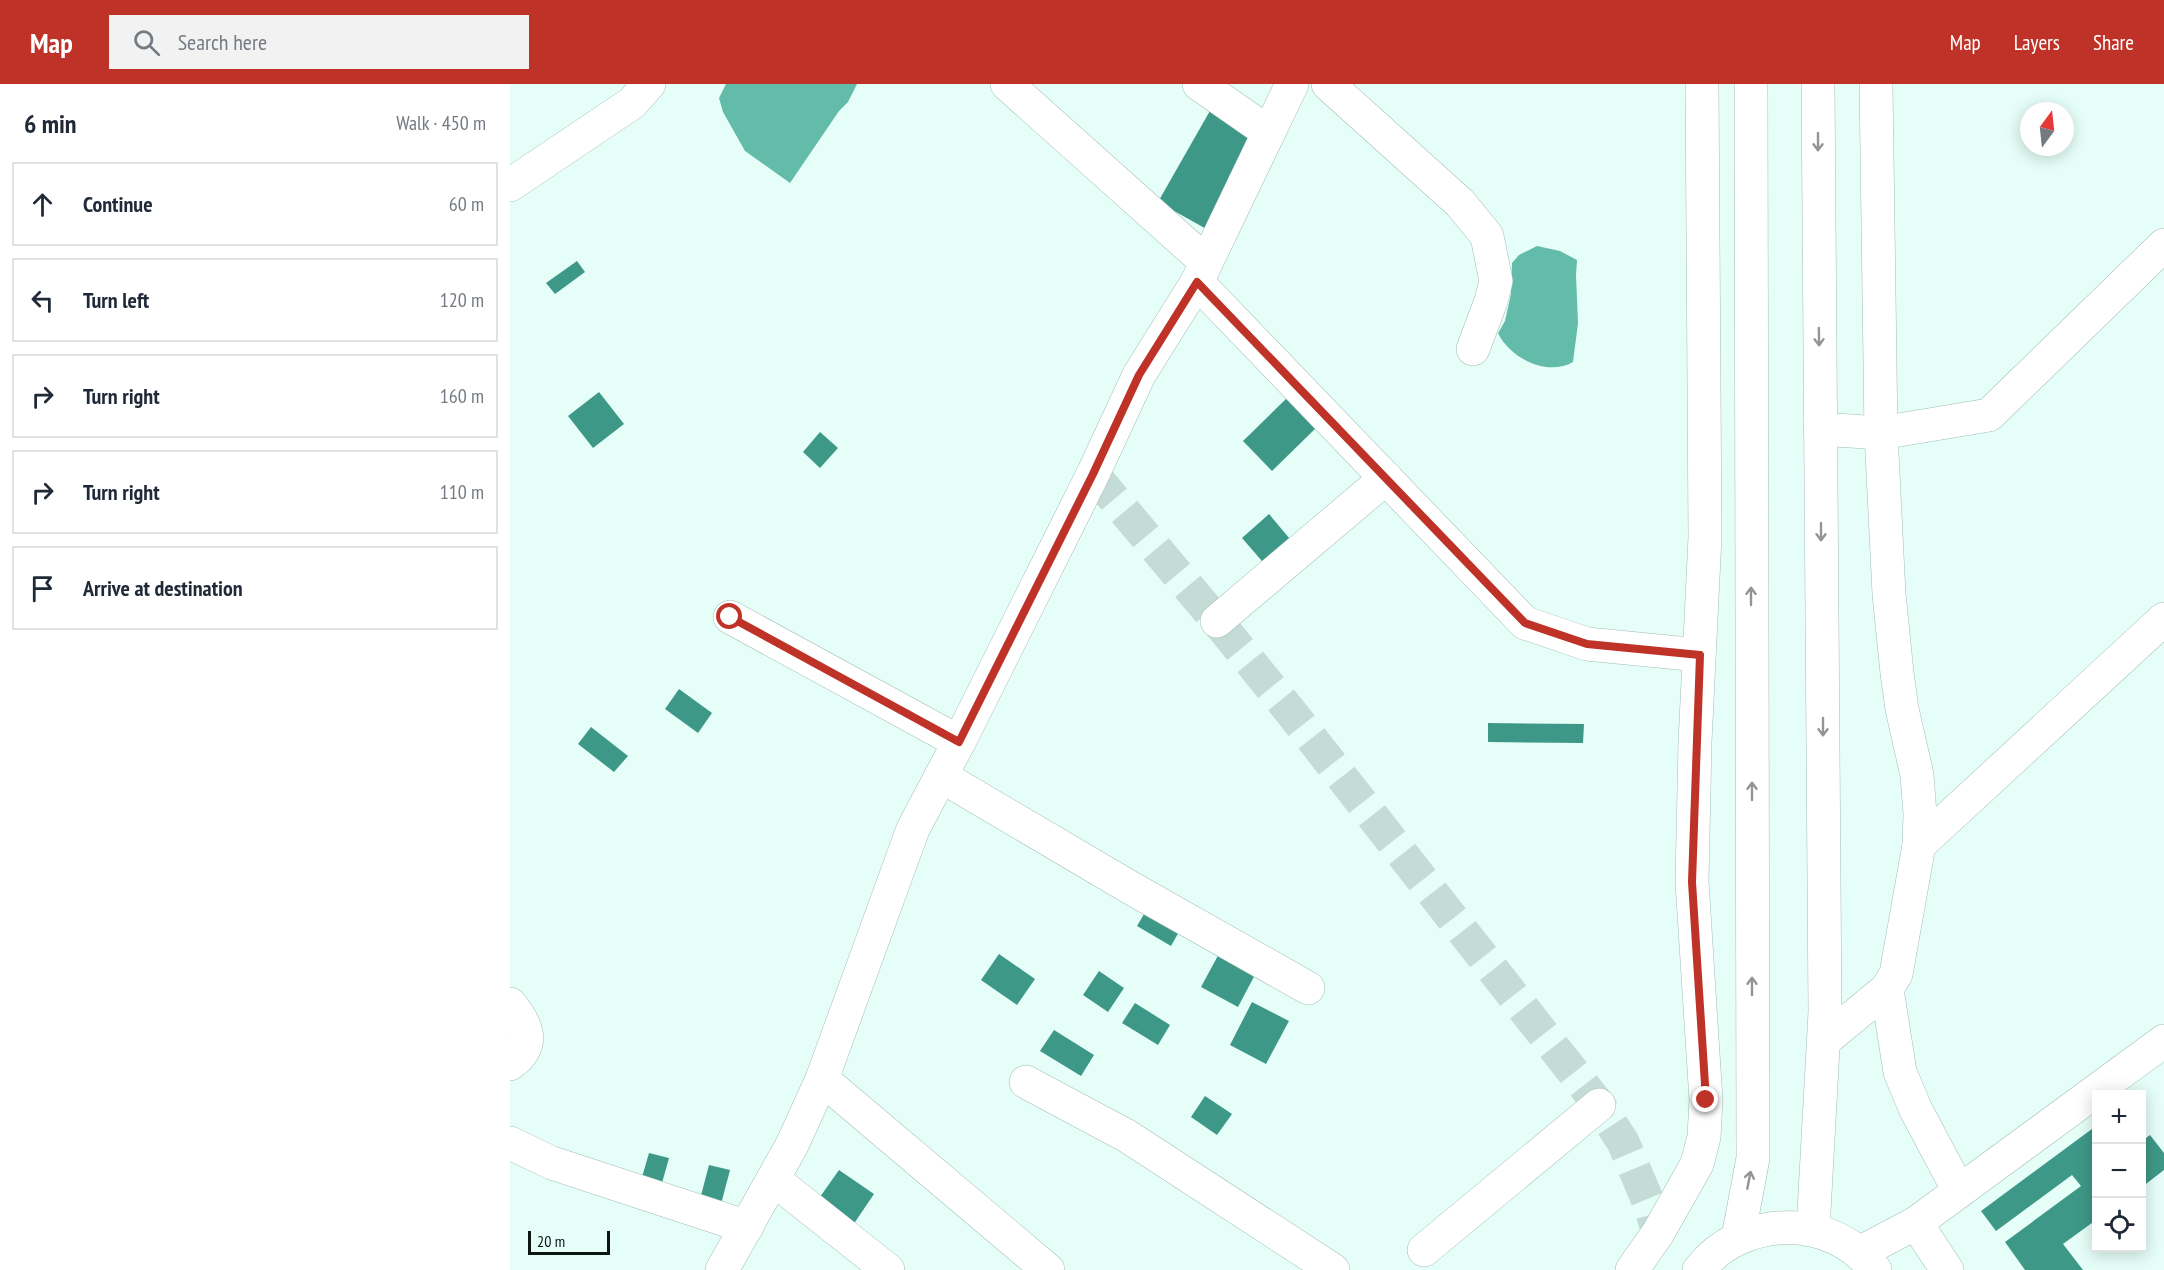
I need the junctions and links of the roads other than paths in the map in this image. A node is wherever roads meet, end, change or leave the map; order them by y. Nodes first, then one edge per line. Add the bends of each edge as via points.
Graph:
1 (1007, 84) edge
2 (1199, 84) edge
3 (1292, 84) edge
4 (1328, 84) edge
5 (1702, 84) edge
6 (1751, 84) edge
7 (1818, 84) edge
8 (1876, 84) edge
9 (632, 90) edge
10 (1268, 132) junction
11 (510, 185) edge
12 (2164, 245) edge
13 (1202, 272) junction
14 (1473, 349) dead end
15 (1820, 429) junction
16 (1881, 433) junction
17 (1386, 478) junction
18 (730, 617) dead end
19 (2164, 620) edge
20 (1218, 621) dead end
21 (1700, 655) junction
22 (959, 742) junction
23 (941, 776) junction
24 (1919, 845) junction
25 (1308, 988) dead end
26 (1887, 989) junction
27 (510, 1004) edge
28 (1825, 1040) junction
29 (2164, 1041) edge
30 (510, 1064) edge
31 (822, 1078) junction
32 (1026, 1082) dead end
33 (1599, 1105) dead end
34 (510, 1143) edge
35 (773, 1179) junction
36 (1959, 1191) junction
37 (1916, 1223) junction
38 (747, 1227) junction
39 (1813, 1230) junction
40 (1738, 1238) junction
41 (1424, 1250) dead end
42 (1867, 1261) edge
43 (731, 1266) edge
44 (888, 1270) edge
45 (1048, 1270) edge
46 (1333, 1270) edge
47 (1632, 1270) edge
48 (1699, 1270) edge
49 (1947, 1270) edge

1 - 13 street
2 - 10 street
3 - 10 street
4 - 14 street via 1460,203 1487,236 1496,280
5 - 21 street via 1705,537
40 -> 6 street via 1753,1158
7 -> 15 street
8 - 16 street
9 - 11 street
10 - 13 street
12 - 16 street via 1989,415
13 - 17 street
13 - 22 street via 1139,375
15 - 16 street
15 -> 28 street
16 - 24 street via 1892,638 1917,775
17 - 20 street
17 - 21 street via 1525,623 1587,644
18 - 22 street
19 - 24 street
21 - 47 street via 1692,882 1706,1100 1704,1137 1698,1164
22 - 23 street
23 - 25 street
23 - 31 street via 913,829
24 - 26 street via 1896,974
26 - 28 street
26 - 36 street via 1900,1072
27 - 30 street via 525,1027 526,1043 522,1055
28 - 39 street
29 - 36 street
31 - 35 street
31 - 45 street
32 - 46 street via 1127,1136
33 - 41 street
34 - 38 street via 552,1163
35 - 38 street
35 - 44 street
36 - 37 street
37 - 42 street
37 - 49 street
38 - 43 street
39 - 40 street via 1774,1227
39 - 42 street via 1837,1239
40 - 48 street via 1721,1248

